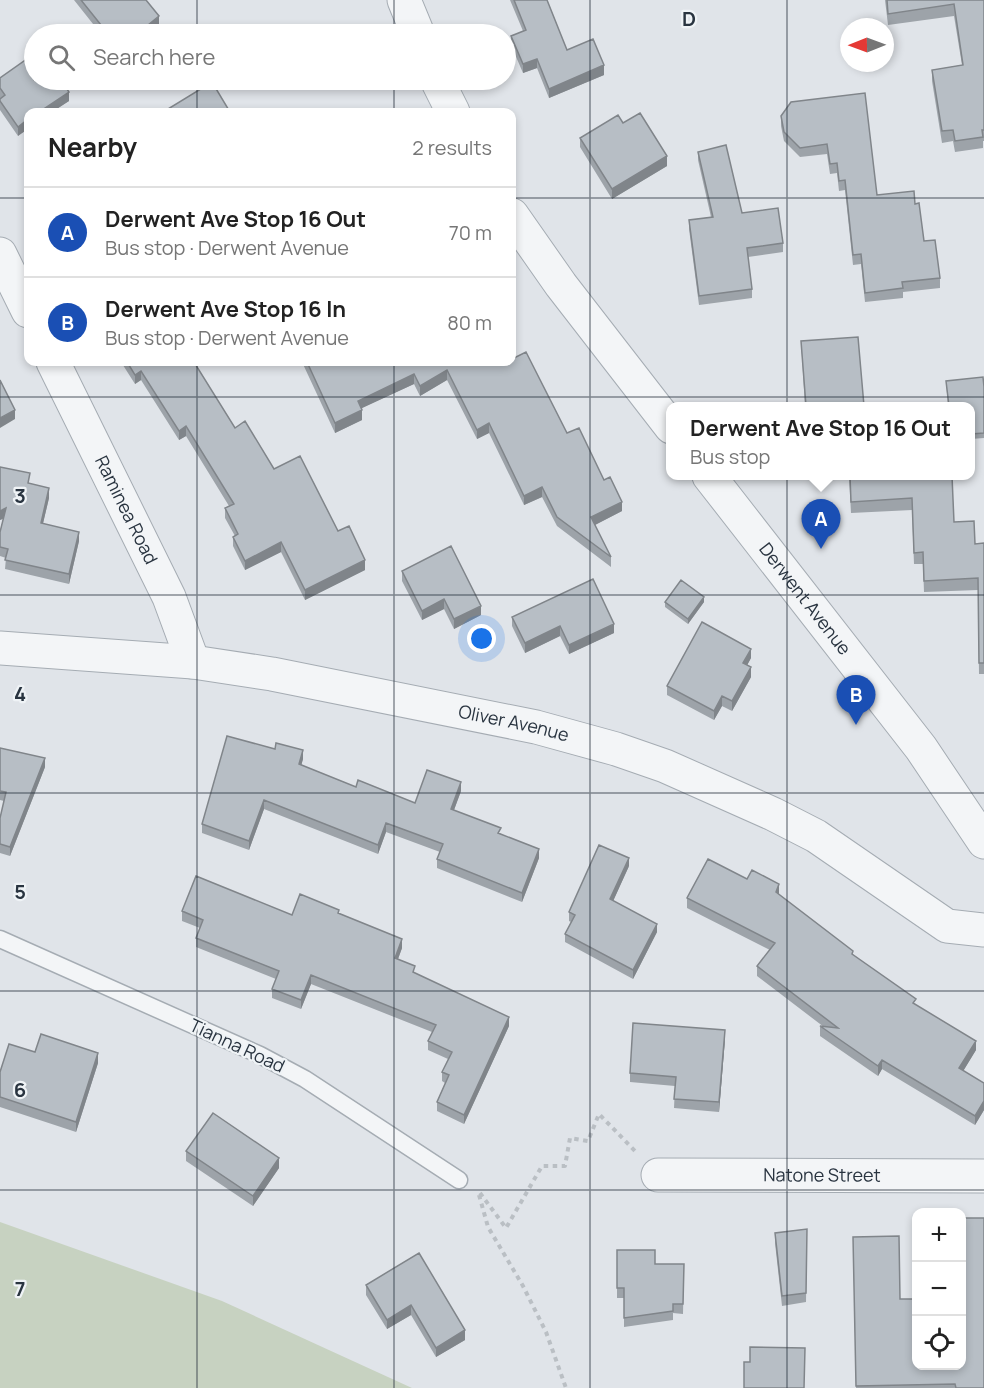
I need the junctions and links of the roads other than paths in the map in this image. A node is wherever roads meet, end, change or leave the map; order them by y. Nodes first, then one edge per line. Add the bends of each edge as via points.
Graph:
1 (404, 0) edge
2 (414, 24) edge
3 (442, 90) edge
4 (451, 108) edge
5 (516, 220) edge
6 (0, 254) edge
7 (24, 303) edge
8 (55, 366) edge
9 (666, 421) edge
10 (712, 480) edge
11 (0, 648) edge
12 (193, 662) junction
13 (984, 842) edge
14 (984, 930) edge
15 (0, 939) edge
16 (658, 1174) road end
17 (984, 1176) edge
18 (459, 1180) dead end

1 - 2 street
3 - 4 street
5 - 9 street
6 - 7 street
8 - 12 street, Raminea Road via 169,597
10 - 13 street, Derwent Avenue via 921,748
11 - 12 street, Oliver Avenue
12 - 14 street, Oliver Avenue via 525,725 616,748 665,766 816,836 947,926
15 - 18 lane, Tianna Road via 260,1054
16 - 17 street, Natone Street

